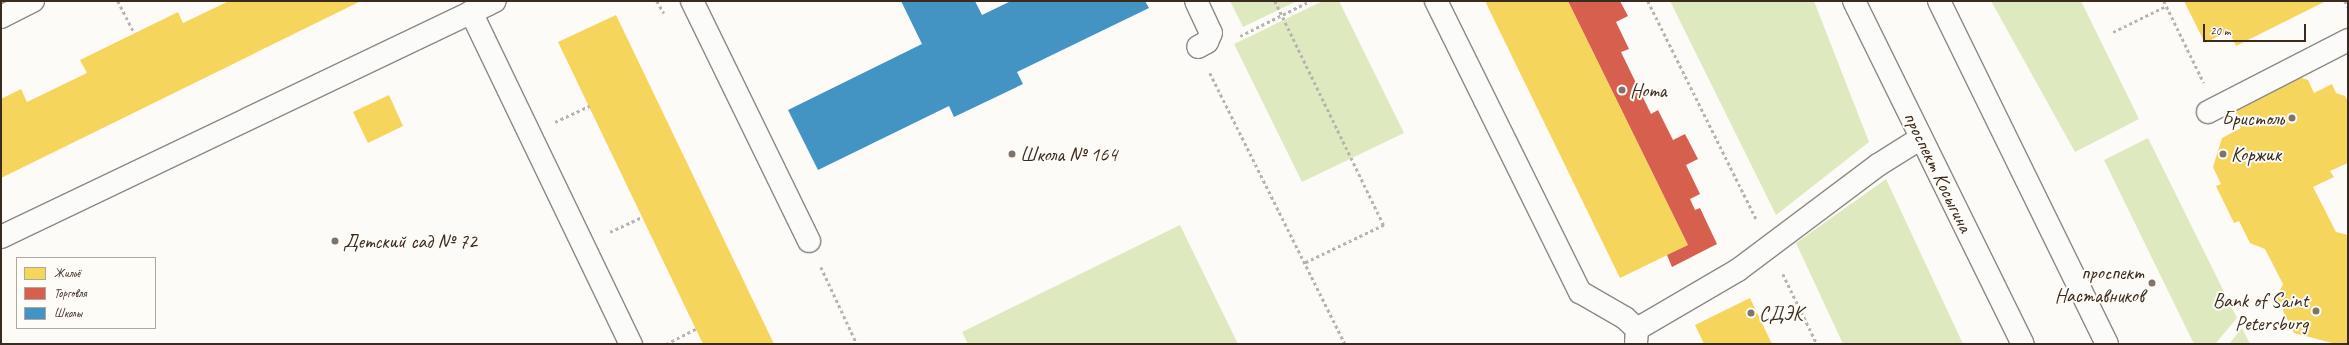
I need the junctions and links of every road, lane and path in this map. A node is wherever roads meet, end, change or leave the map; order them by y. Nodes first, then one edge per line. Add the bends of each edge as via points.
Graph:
1 (33, 1) edge
2 (118, 1) edge
3 (495, 1) edge
4 (692, 1) edge
5 (1196, 1) edge
6 (1274, 1) edge
7 (1310, 1) edge
8 (1436, 1) edge
9 (1648, 1) edge
10 (1854, 1) edge
11 (1939, 1) edge
12 (2164, 1) edge
13 (2345, 1) edge
14 (2166, 6) junction
15 (2348, 7) edge
16 (472, 12) junction
17 (1281, 15) junction
18 (1, 17) edge
19 (2113, 32) dead end
20 (134, 33) dead end
21 (1235, 38) dead end
22 (2348, 40) edge
23 (1198, 47) joint
24 (589, 106) dead end
25 (2212, 110) joint
26 (530, 134) junction
27 (1921, 138) junction
28 (642, 217) dead end
29 (1, 237) edge
30 (809, 241) joint
31 (584, 245) junction
32 (1770, 247) junction
33 (1305, 263) junction
34 (696, 329) dead end
35 (1637, 337) edge
36 (631, 344) edge
37 (666, 344) edge
38 (857, 344) edge
39 (1345, 344) edge
40 (1817, 344) edge
41 (2023, 344) edge
42 (2108, 344) edge

1 - 18 main road
2 - 20 path
3 - 16 main road
4 - 30 main road
5 - 23 main road via 1211,33 1207,42
6 - 17 path
7 - 17 path
8 - 35 main road via 1580,292 1625,318
9 - 32 path
10 - 27 main road, проспект Косыгина
11 - 42 main road
12 - 14 path
13 - 15 path
14 - 19 path
14 - 25 path
16 - 26 main road
16 - 29 main road
17 - 21 path
17 - 33 path via 1384,225
22 - 25 main road
23 - 33 path
24 - 26 path
26 - 31 main road
27 - 32 main road via 1878,165
27 - 41 main road, проспект Косыгина
28 - 31 path
30 - 38 path
31 - 36 main road
32 - 35 main road
32 - 40 path
33 - 39 path
34 - 37 path

